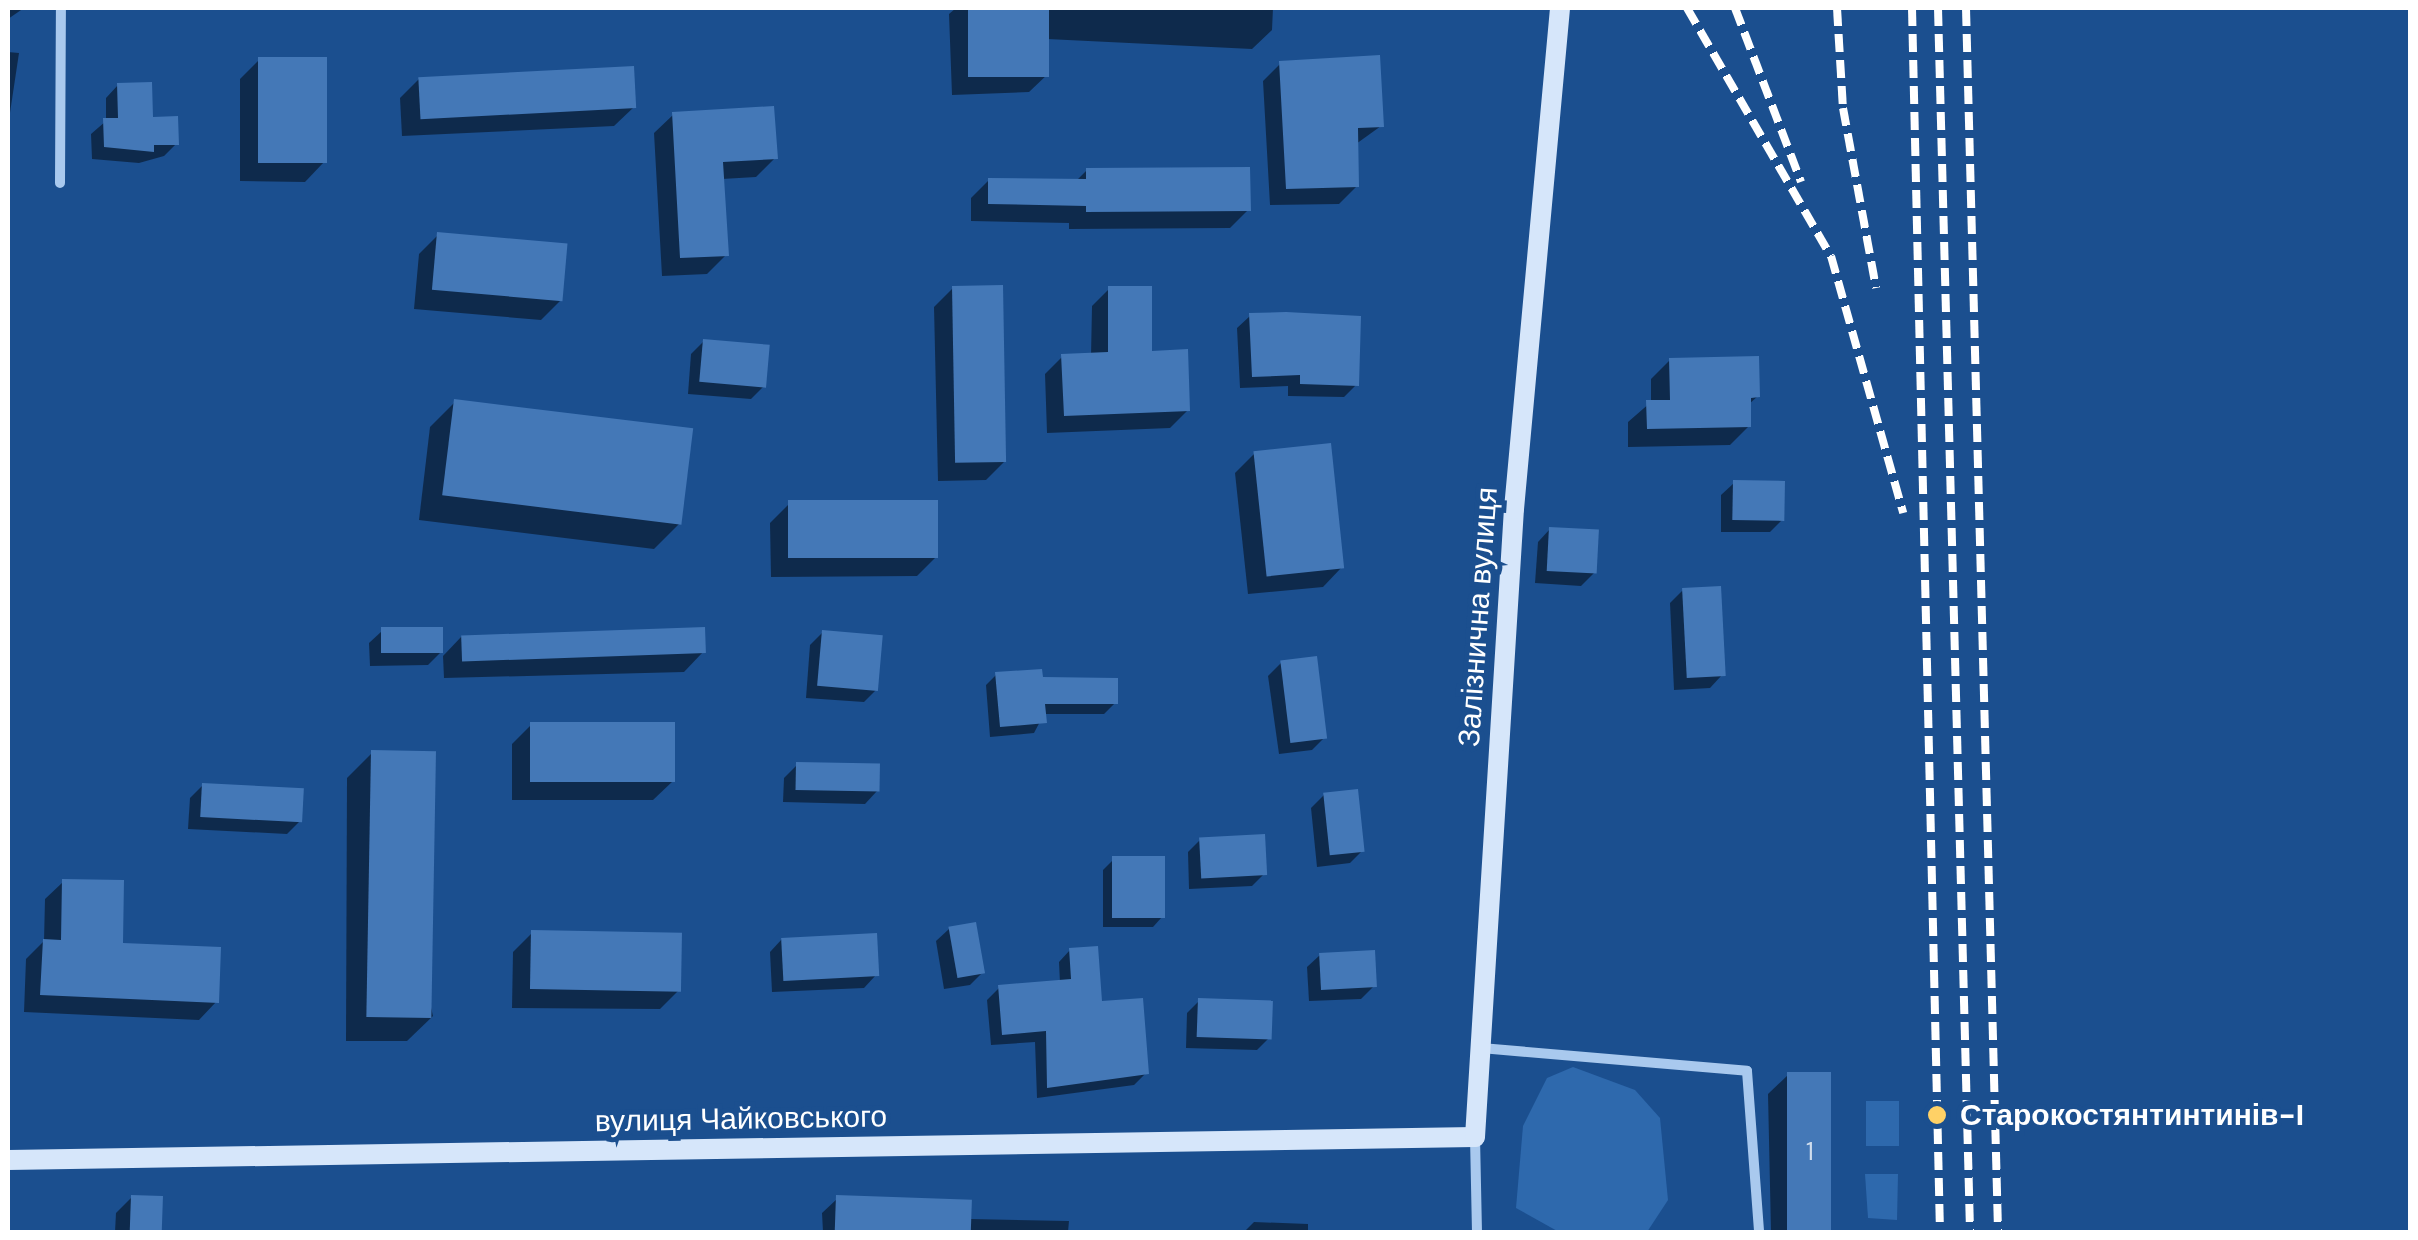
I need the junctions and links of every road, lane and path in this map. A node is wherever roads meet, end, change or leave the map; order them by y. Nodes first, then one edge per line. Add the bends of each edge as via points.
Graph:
1 (61, 8) edge
2 (1560, 8) edge
3 (60, 183) dead end
4 (1480, 1048) junction
5 (1474, 1137) junction
6 (8, 1160) edge
7 (1476, 1232) edge
8 (1758, 1232) edge

1 - 3 street
2 - 4 street, Залізнична вулиця via 1514,509
4 - 5 street, Залізнична вулиця
4 - 8 street via 1747,1071
5 - 6 street, вулиця Чайковського
5 - 7 street, Залізнична вулиця

